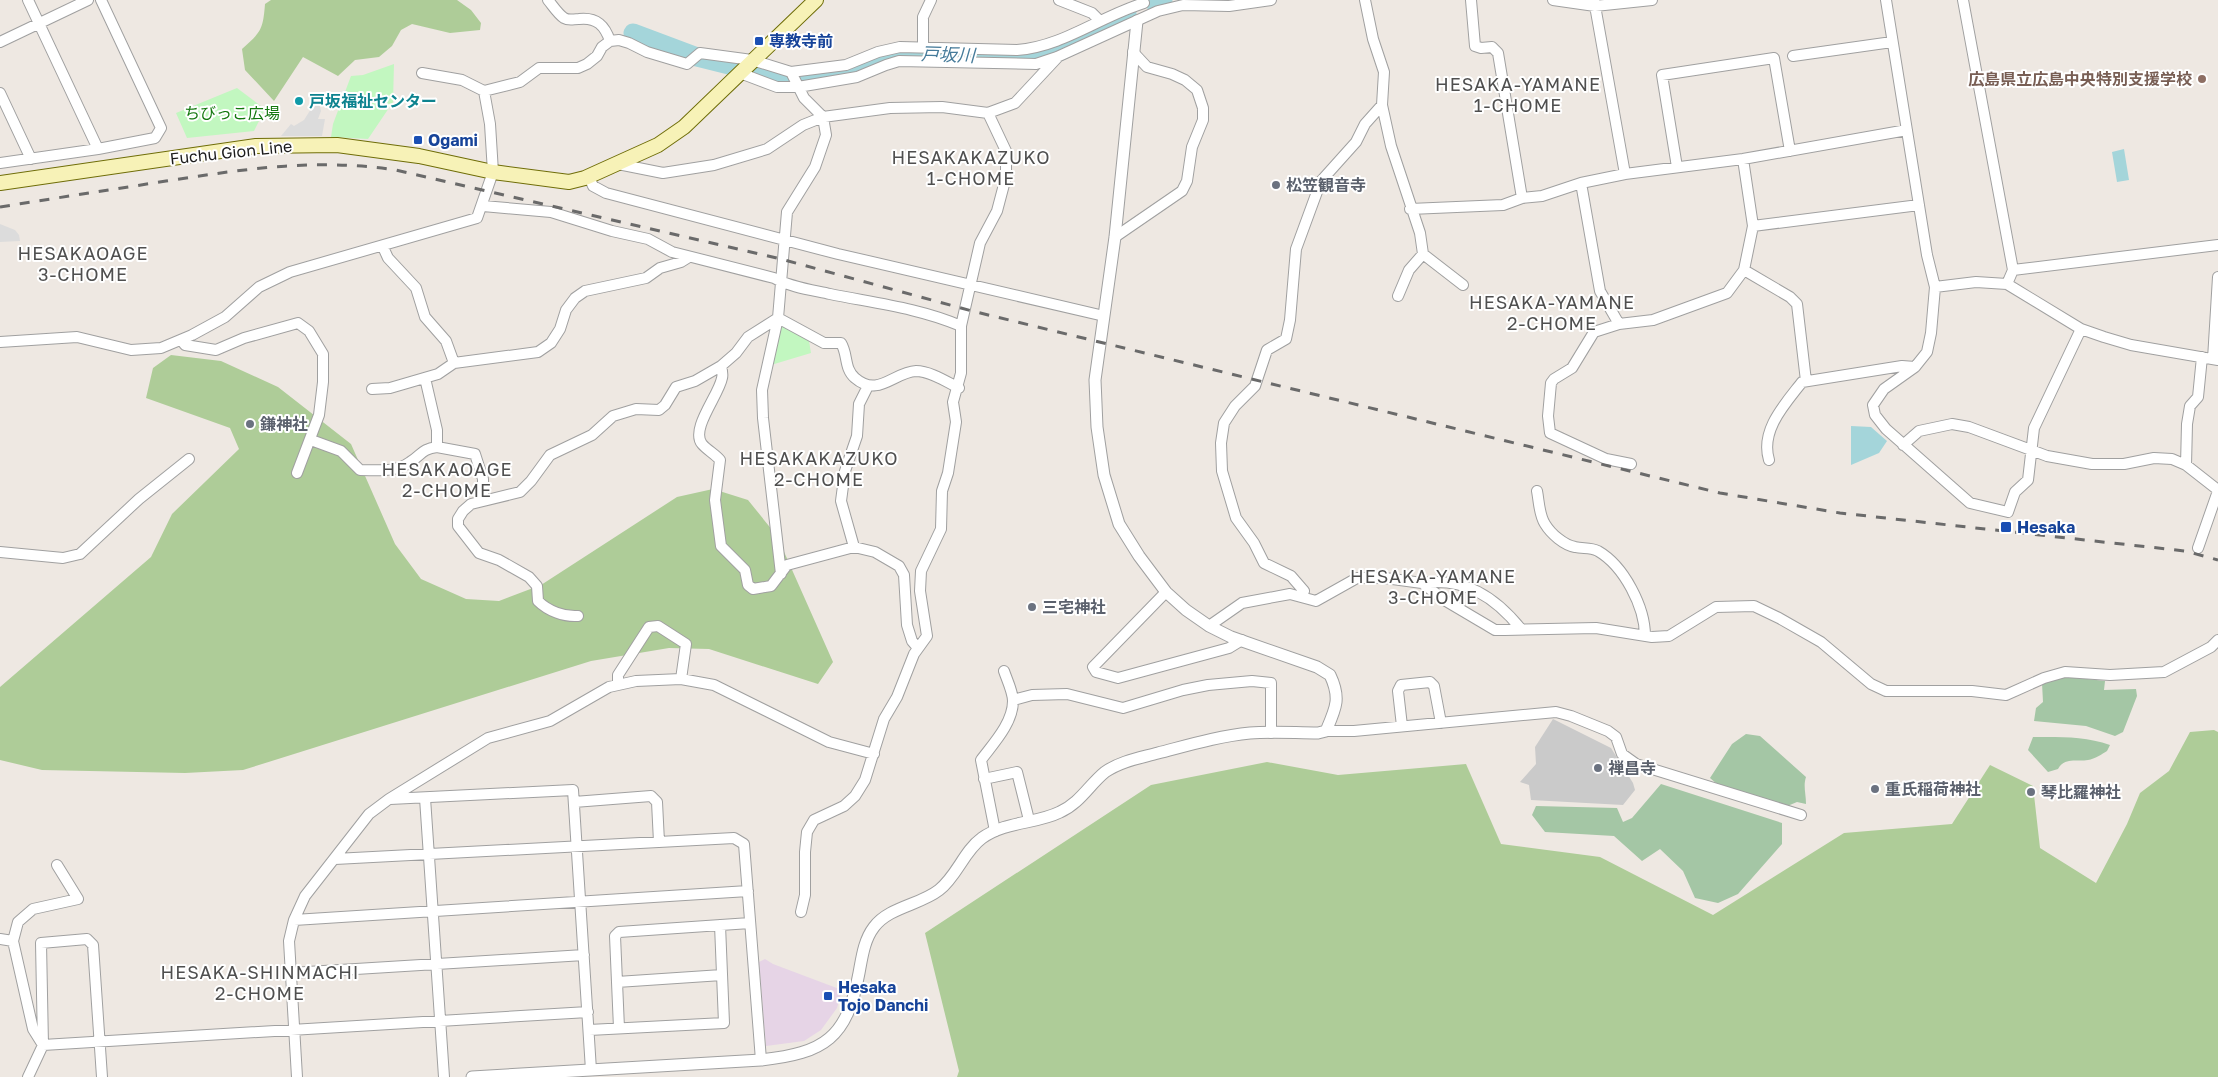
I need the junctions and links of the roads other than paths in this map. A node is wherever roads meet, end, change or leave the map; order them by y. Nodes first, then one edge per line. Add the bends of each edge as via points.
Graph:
1 (28, 0) edge
2 (88, 0) edge
3 (102, 0) edge
4 (548, 0) edge
5 (816, 0) edge
6 (931, 0) edge
7 (1059, 0) edge
8 (1271, 0) edge
9 (1365, 0) edge
10 (1471, 0) edge
11 (1553, 0) edge
12 (1652, 0) edge
13 (1886, 0) edge
14 (1963, 0) edge
15 (1145, 2) edge
16 (1594, 3) edge
17 (1100, 20) junction
18 (1136, 22) junction
19 (39, 23) junction
20 (610, 41) junction
21 (0, 42) edge
22 (1892, 42) junction
23 (923, 48) junction
24 (1133, 52) junction
25 (1793, 56) dead end
26 (1057, 57) junction
27 (752, 60) junction
28 (791, 72) junction
29 (422, 73) dead end
30 (740, 73) junction
31 (798, 87) junction
32 (484, 91) junction
33 (0, 93) edge
34 (1382, 106) junction
35 (988, 113) junction
36 (823, 117) junction
37 (1907, 130) junction
38 (98, 149) junction
39 (1790, 151) junction
40 (31, 158) junction
41 (1743, 159) junction
42 (0, 163) edge
43 (618, 164) junction
44 (1677, 167) junction
45 (492, 172) junction
46 (1625, 174) junction
47 (589, 176) junction
48 (0, 183) edge
49 (1581, 183) junction
50 (1522, 198) junction
51 (1919, 204) junction
52 (483, 206) junction
53 (1410, 209) junction
54 (1753, 226) junction
55 (1115, 237) junction
56 (785, 238) junction
57 (2218, 245) edge
58 (383, 246) junction
59 (1423, 254) junction
60 (689, 257) junction
61 (1744, 270) junction
62 (2013, 270) junction
63 (2218, 277) edge
64 (781, 281) junction
65 (970, 284) junction
66 (2007, 284) junction
67 (1463, 285) dead end
68 (1935, 287) junction
69 (1398, 296) dead end
70 (1104, 316) junction
71 (778, 318) junction
72 (1619, 324) junction
73 (961, 326) junction
74 (2081, 329) junction
75 (182, 340) junction
76 (0, 342) edge
77 (2202, 357) junction
78 (2216, 360) edge
79 (454, 363) junction
80 (721, 366) junction
81 (1915, 367) junction
82 (425, 378) junction
83 (1806, 381) junction
84 (868, 386) junction
85 (959, 388) junction
86 (372, 389) dead end
87 (311, 440) junction
88 (1904, 445) junction
89 (437, 447) junction
90 (2032, 451) junction
91 (189, 459) dead end
92 (1769, 460) dead end
93 (1631, 464) dead end
94 (2186, 465) junction
95 (297, 473) dead end
96 (1537, 491) dead end
97 (2218, 491) edge
98 (483, 501) junction
99 (854, 547) junction
100 (2198, 548) dead end
101 (0, 552) edge
102 (781, 574) junction
103 (1422, 583) junction
104 (1166, 592) junction
105 (1302, 597) junction
106 (578, 616) dead end
107 (1209, 626) junction
108 (1521, 629) junction
109 (1645, 636) junction
110 (1242, 640) junction
111 (2218, 640) edge
112 (918, 648) junction
113 (1004, 671) dead end
114 (681, 679) junction
115 (618, 685) junction
116 (1013, 700) junction
117 (1441, 722) junction
118 (1402, 726) junction
119 (1326, 731) junction
120 (1271, 733) junction
121 (874, 754) junction
122 (984, 778) junction
123 (425, 798) junction
124 (389, 799) junction
125 (574, 802) junction
126 (1801, 815) dead end
127 (1029, 820) junction
128 (995, 831) junction
129 (659, 842) junction
130 (577, 847) junction
131 (430, 854) junction
132 (334, 859) junction
133 (57, 865) dead end
134 (748, 891) junction
135 (581, 901) junction
136 (433, 909) junction
137 (801, 912) dead end
138 (294, 920) junction
139 (750, 923) junction
140 (720, 925) junction
141 (0, 939) edge
142 (13, 941) junction
143 (584, 955) junction
144 (436, 965) junction
145 (291, 973) junction
146 (722, 975) junction
147 (617, 982) junction
148 (588, 1012) junction
149 (439, 1020) junction
150 (619, 1028) junction
151 (294, 1029) junction
152 (589, 1030) junction
153 (99, 1041) junction
154 (44, 1044) junction
155 (761, 1060) junction
156 (591, 1070) junction
157 (557, 1075) edge
158 (28, 1077) edge
159 (102, 1077) edge
160 (297, 1077) edge
161 (444, 1077) edge
162 (472, 1077) edge

1 - 19 street
2 - 19 street
3 - 38 street via 161,128 155,138
4 - 20 street via 562,17 570,20 586,18 601,23
5 - 27 main road, Fuchu Gion Line
6 - 23 street via 923,17
7 - 17 street via 1092,13
8 - 18 street via 1229,6 1183,5 1158,11
9 - 34 street via 1372,39 1384,72
10 - 50 street via 1475,46 1492,47 1498,53
11 - 16 street
12 - 16 street
13 - 22 street
14 - 62 street
15 - 17 street
15 - 18 street
16 - 46 street
17 - 23 street via 1035,49
18 - 24 street
18 - 26 street
19 - 21 street
19 - 38 street
20 - 27 street via 629,42 648,52 687,64 700,53
20 - 32 street via 597,56 578,68 539,68 520,82
22 - 25 street
22 - 37 street
23 - 28 street via 888,49 846,66
24 - 55 street
24 - 55 street via 1147,68 1172,74 1197,90 1203,120 1192,147 1187,181 1182,191
26 - 31 street via 1036,64 899,61 857,77
26 - 35 street via 1015,103
27 - 28 street
27 - 30 main road, Fuchu Gion Line
28 - 31 street
29 - 32 street via 462,80
30 - 31 street via 777,86
30 - 43 main road, Fuchu Gion Line via 684,127 658,145
31 - 36 street
32 - 45 street via 490,124
33 - 40 street
34 - 53 street
34 - 105 street via 1365,124 1356,142 1321,181 1296,248 1286,339 1267,350 1255,386 1235,406 1222,432 1222,471 1236,518 1264,563 1296,580 1304,591
35 - 36 street via 942,107 890,108
35 - 65 street via 1006,151 1006,177 997,211 980,243
36 - 43 street via 803,125 767,149 714,165 663,173
36 - 56 street via 826,135 815,167 788,212
37 - 39 street
37 - 51 street
38 - 40 street
39 - 41 street
39 - 44 street via 1774,58 1662,76
40 - 42 street
41 - 44 street
41 - 54 street
43 - 47 main road, Fuchu Gion Line
44 - 46 street
45 - 47 main road, Fuchu Gion Line via 555,182
45 - 48 main road, Fuchu Gion Line via 419,156 337,145 295,145 256,146
45 - 52 street
46 - 49 street
47 - 56 street via 593,186 606,193
49 - 50 street via 1542,196
49 - 72 street via 1600,292
50 - 53 street via 1503,205
51 - 54 street
51 - 68 street
52 - 58 street via 477,218
52 - 60 street via 551,212 648,239
53 - 59 street via 1420,233
54 - 61 street
55 - 70 street
56 - 64 street
56 - 65 street via 838,254
57 - 62 street
58 - 75 street via 290,272 259,287 225,317
58 - 79 street via 388,258 416,288 425,317 446,341
59 - 67 street
59 - 69 street via 1409,270
60 - 64 street
60 - 79 street via 660,268 646,278 585,291 566,310 551,343 538,352
61 - 72 street via 1727,293 1653,320
61 - 83 street via 1797,304
62 - 66 street
63 - 78 street
64 - 71 street
64 - 73 street via 936,315
65 - 70 street
65 - 73 street
66 - 68 street via 1976,282
66 - 74 street
68 - 81 street via 1932,333 1927,352
70 - 104 street via 1095,380 1104,475 1119,524
71 - 80 street via 748,337
71 - 84 street via 824,343 841,344 854,378
71 - 102 street via 762,390
72 - 93 street via 1594,332 1572,368 1554,379 1549,391 1548,416 1550,433 1606,459
73 - 85 street
74 - 77 street via 2131,345
74 - 90 street via 2034,428
75 - 76 street via 161,348 131,350 77,336
75 - 87 street via 185,345 216,350 244,338 298,323 323,354 324,382 319,416
77 - 78 street
77 - 94 street via 2198,397 2190,406 2187,424
79 - 82 street
80 - 98 street via 695,381 676,387 659,410 636,409 613,416 592,435 550,455 520,492
80 - 102 street via 721,382 699,434 703,445 720,460 715,500 721,546 745,570 748,585 753,589 771,586
81 - 83 street via 1902,366
81 - 88 street via 1884,389 1873,405 1875,415
82 - 86 street via 390,388
82 - 89 street via 437,430
83 - 92 street via 1779,412 1768,438
84 - 85 street via 883,384 915,371
84 - 99 street via 859,404 856,436 844,472 841,501
85 - 112 street via 953,402 956,422 942,491 941,529 921,571 920,590 927,636
87 - 89 street via 341,451 360,470 393,471 411,462 422,451
87 - 95 street
88 - 90 street via 1918,431 1952,424 1969,427
88 - 90 street via 1970,503 2008,512 2015,492 2028,480
89 - 98 street via 475,454 483,479
90 - 94 street via 2092,464 2172,458
91 - 101 street via 139,499 80,554 63,558
94 - 97 street
96 - 109 street via 1541,516 1555,536 1575,547 1599,552 1622,572 1632,588 1645,625
97 - 100 street
98 - 106 street via 471,504 458,519 458,526 479,553 529,577 536,586 538,601 542,605 566,617
99 - 102 street via 787,565
99 - 112 street via 875,552 899,566 904,576 907,625
103 - 105 street via 1357,578 1316,601
103 - 108 street via 1495,630
103 - 108 street via 1455,584 1484,594 1509,614
104 - 107 street
104 - 110 street via 1093,667 1096,672 1118,678 1229,648
105 - 107 street via 1290,594 1242,603
107 - 110 street
108 - 109 street via 1596,628
109 - 111 street via 1669,636 1716,608 1754,606 1821,642 1871,684 1886,691 1972,691 2006,695 2065,672 2110,675 2164,672
110 - 119 street via 1317,667 1330,675 1337,698
112 - 121 street via 884,719
113 - 116 street
114 - 115 street
114 - 115 street via 686,644 658,626 649,627 618,675
114 - 121 street via 714,684 829,742
115 - 124 street via 586,699 550,722 488,738
116 - 120 street via 1032,695 1067,694 1123,708 1208,685 1262,682 1271,684
116 - 122 street via 1011,714 981,760
117 - 118 street
117 - 118 street via 1434,686 1430,682 1401,685 1398,691
117 - 126 street via 1556,712 1608,731 1616,737 1622,754 1636,764
118 - 119 street
119 - 120 street
120 - 127 street via 1217,737 1125,762 1105,773 1070,807 1057,814
121 - 137 street via 865,780 855,796 844,806 814,820 807,832 805,895
122 - 127 street via 1017,772
122 - 128 street
123 - 124 street
123 - 125 street via 573,790
123 - 131 street
124 - 132 street via 369,814
125 - 129 street via 651,796 657,802
125 - 130 street
127 - 128 street
128 - 155 street via 981,839 948,883 930,897 890,913 875,925 868,938 849,1014 839,1030 813,1050 790,1057
129 - 130 street
129 - 134 street via 734,838 744,844
130 - 131 street
130 - 135 street
131 - 132 street
131 - 136 street
132 - 138 street via 305,896
133 - 142 street via 78,899 33,909 18,922
134 - 135 street
134 - 139 street
135 - 136 street
135 - 143 street
136 - 138 street
136 - 144 street
138 - 145 street via 289,941
139 - 140 street
139 - 155 street
140 - 146 street
140 - 147 street via 619,932 615,936
141 - 142 street
142 - 154 street via 33,1029
143 - 144 street
143 - 148 street
144 - 145 street
144 - 149 street
145 - 151 street
146 - 147 street
146 - 150 street via 724,1023
147 - 150 street
148 - 149 street
148 - 152 street
149 - 151 street
149 - 161 street
150 - 152 street
151 - 153 street
151 - 160 street
152 - 156 street
153 - 154 street
153 - 154 street via 93,945 87,939 41,943
153 - 159 street
154 - 158 street
155 - 156 street
156 - 157 street
157 - 162 street

